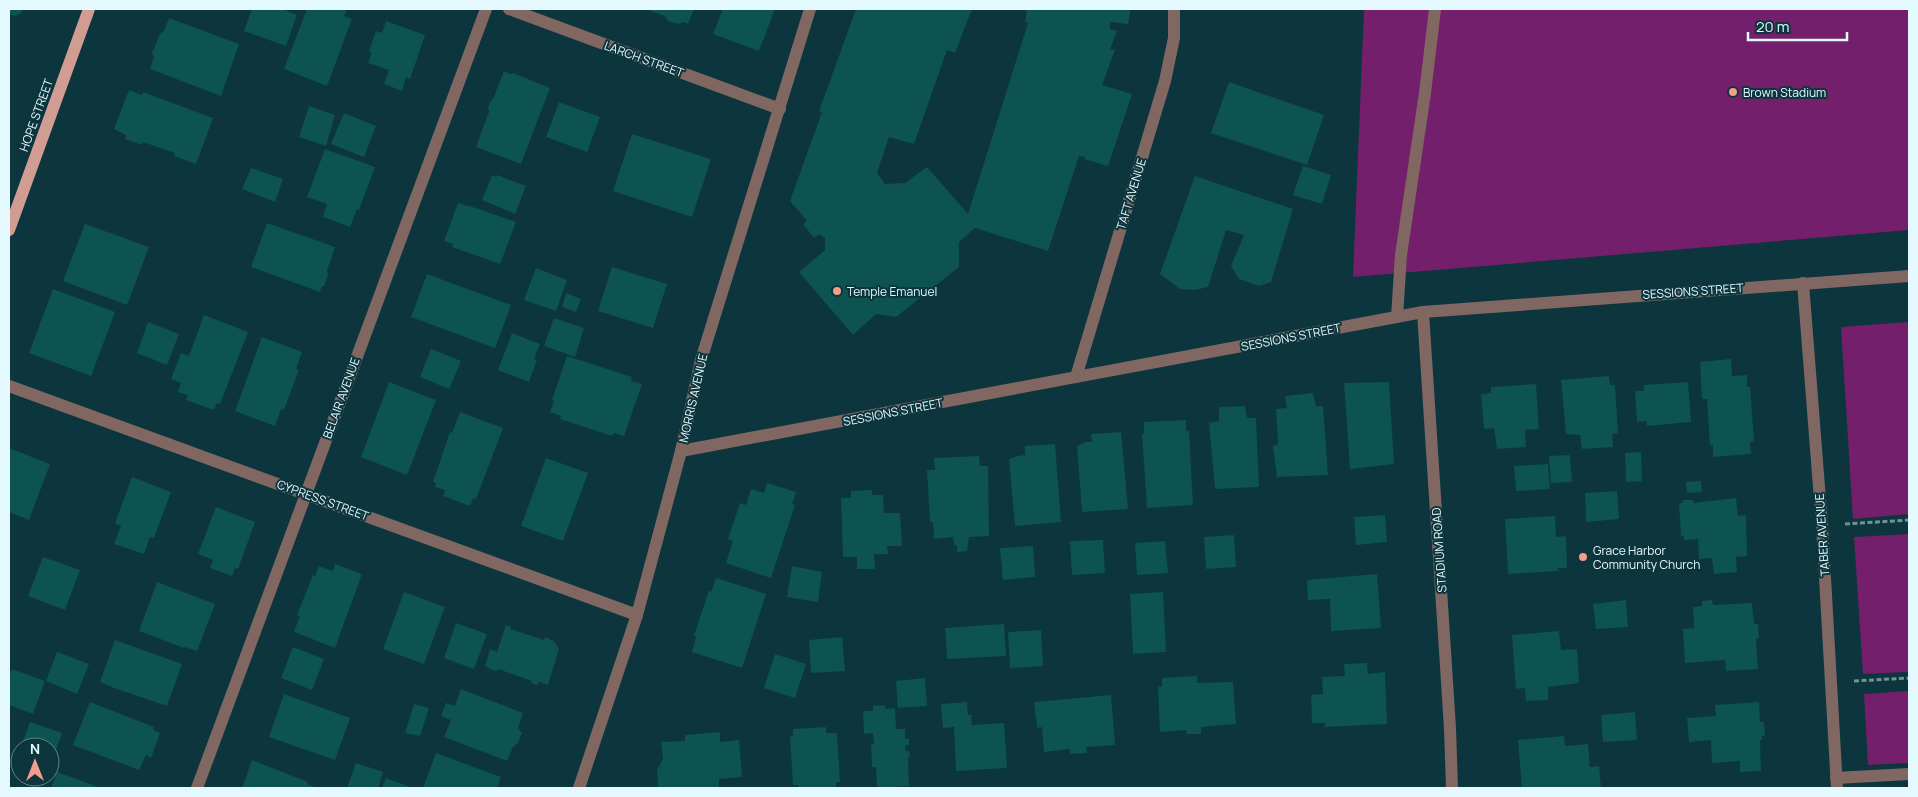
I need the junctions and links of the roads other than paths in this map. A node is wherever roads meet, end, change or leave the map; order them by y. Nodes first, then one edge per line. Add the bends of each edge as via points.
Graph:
1 (88, 9) edge
2 (486, 9) edge
3 (509, 9) edge
4 (810, 9) edge
5 (1174, 9) edge
6 (1435, 9) edge
7 (780, 109) junction
8 (9, 230) edge
9 (1909, 276) edge
10 (1803, 283) junction
11 (1423, 312) junction
12 (1397, 317) junction
13 (1076, 377) junction
14 (9, 386) edge
15 (681, 451) junction
16 (306, 494) junction
17 (637, 614) junction
18 (1909, 774) edge
19 (1836, 783) edge
20 (198, 788) edge
21 (579, 788) edge
22 (1452, 788) edge

1 - 8 main road, HOPE STREET
2 - 16 street, BELAIR AVENUE
3 - 7 street, LARCH STREET
4 - 7 street, MORRIS AVENUE
5 - 13 street, TAFT AVENUE via 1174,38 1165,81
6 - 12 street via 1400,255
7 - 15 street, MORRIS AVENUE via 701,360
9 - 10 street, SESSIONS STREET
10 - 11 street, SESSIONS STREET
10 - 19 street, TABER AVENUE via 1822,526
11 - 12 street, SESSIONS STREET
11 - 22 street, STADIUM ROAD
12 - 13 street, SESSIONS STREET
13 - 15 street, SESSIONS STREET
14 - 16 street, CYPRESS STREET
15 - 17 street, MORRIS AVENUE
16 - 17 street, CYPRESS STREET
16 - 20 street, BELAIR AVENUE
17 - 21 street, MORRIS AVENUE
18 - 19 street

